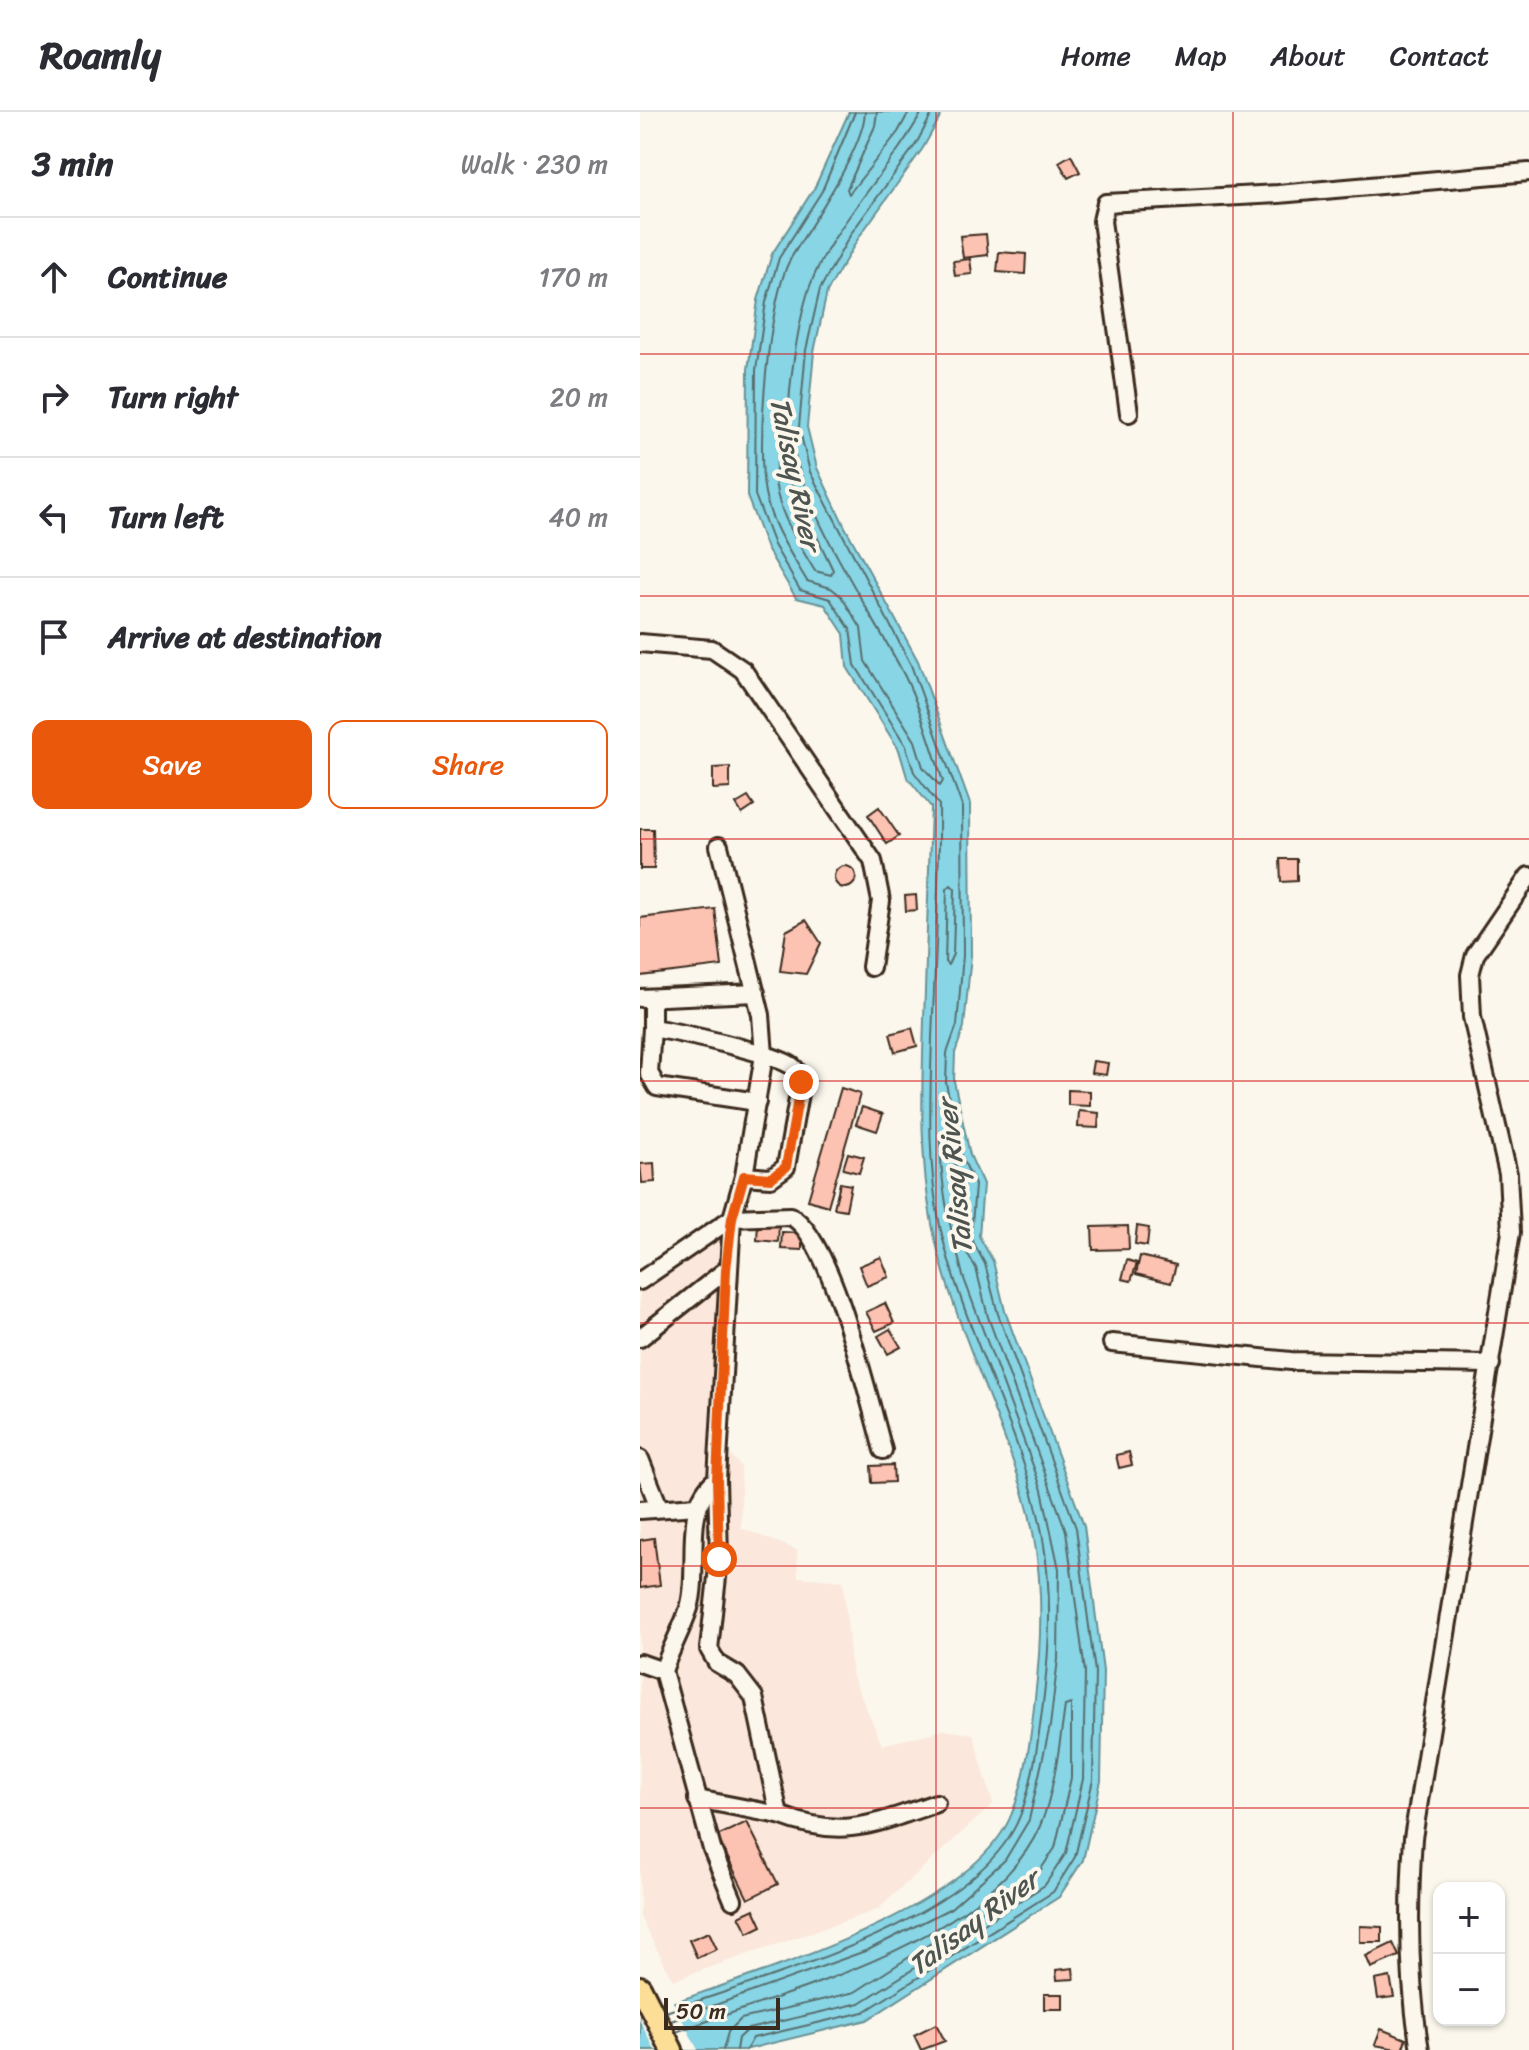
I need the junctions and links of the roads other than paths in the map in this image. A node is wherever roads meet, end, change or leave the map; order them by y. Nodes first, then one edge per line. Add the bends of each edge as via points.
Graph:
1 (1529, 172) edge
2 (1129, 413) dead end
3 (640, 643) edge
4 (719, 846) dead end
5 (1529, 876) edge
6 (871, 967) dead end
7 (756, 993) junction
8 (646, 998) edge
9 (652, 1028) junction
10 (764, 1055) junction
11 (757, 1102) junction
12 (744, 1176) junction
13 (732, 1218) junction
14 (726, 1270) junction
15 (640, 1281) edge
16 (640, 1338) edge
17 (1112, 1343) dead end
18 (1491, 1364) junction
19 (883, 1450) dead end
20 (640, 1459) edge
21 (717, 1479) junction
22 (697, 1506) junction
23 (659, 1507) junction
24 (640, 1510) edge
25 (640, 1663) edge
26 (663, 1671) junction
27 (697, 1799) junction
28 (936, 1803) dead end
29 (779, 1815) junction
30 (733, 1900) dead end
31 (642, 1992) edge
32 (672, 2050) edge
33 (1420, 2050) edge

1 - 2 street via 1106,203 1102,221
3 - 6 street via 712,649 743,670 873,861 881,901
4 - 7 street
5 - 18 street via 1475,955 1470,975 1472,1017 1511,1204 1508,1266
7 - 8 street
7 - 10 street
8 - 9 street
9 - 10 street
9 - 11 street via 649,1073 657,1087
10 - 11 street
10 - 12 street via 793,1066 801,1082 786,1167 771,1178
11 - 12 street
12 - 13 street
13 - 14 street
13 - 15 street
13 - 19 street via 790,1216 805,1226 838,1296
14 - 16 street
14 - 21 street
17 - 18 street via 1291,1361
18 - 33 street via 1413,1838 1410,1976
20 - 23 street
21 - 22 street
21 - 29 street via 719,1559 709,1649 754,1697
22 - 23 street
22 - 26 street via 689,1609
23 - 24 street
25 - 26 street
26 - 27 street
27 - 29 street
27 - 30 street
28 - 29 street via 852,1828 809,1827
31 - 32 main road

